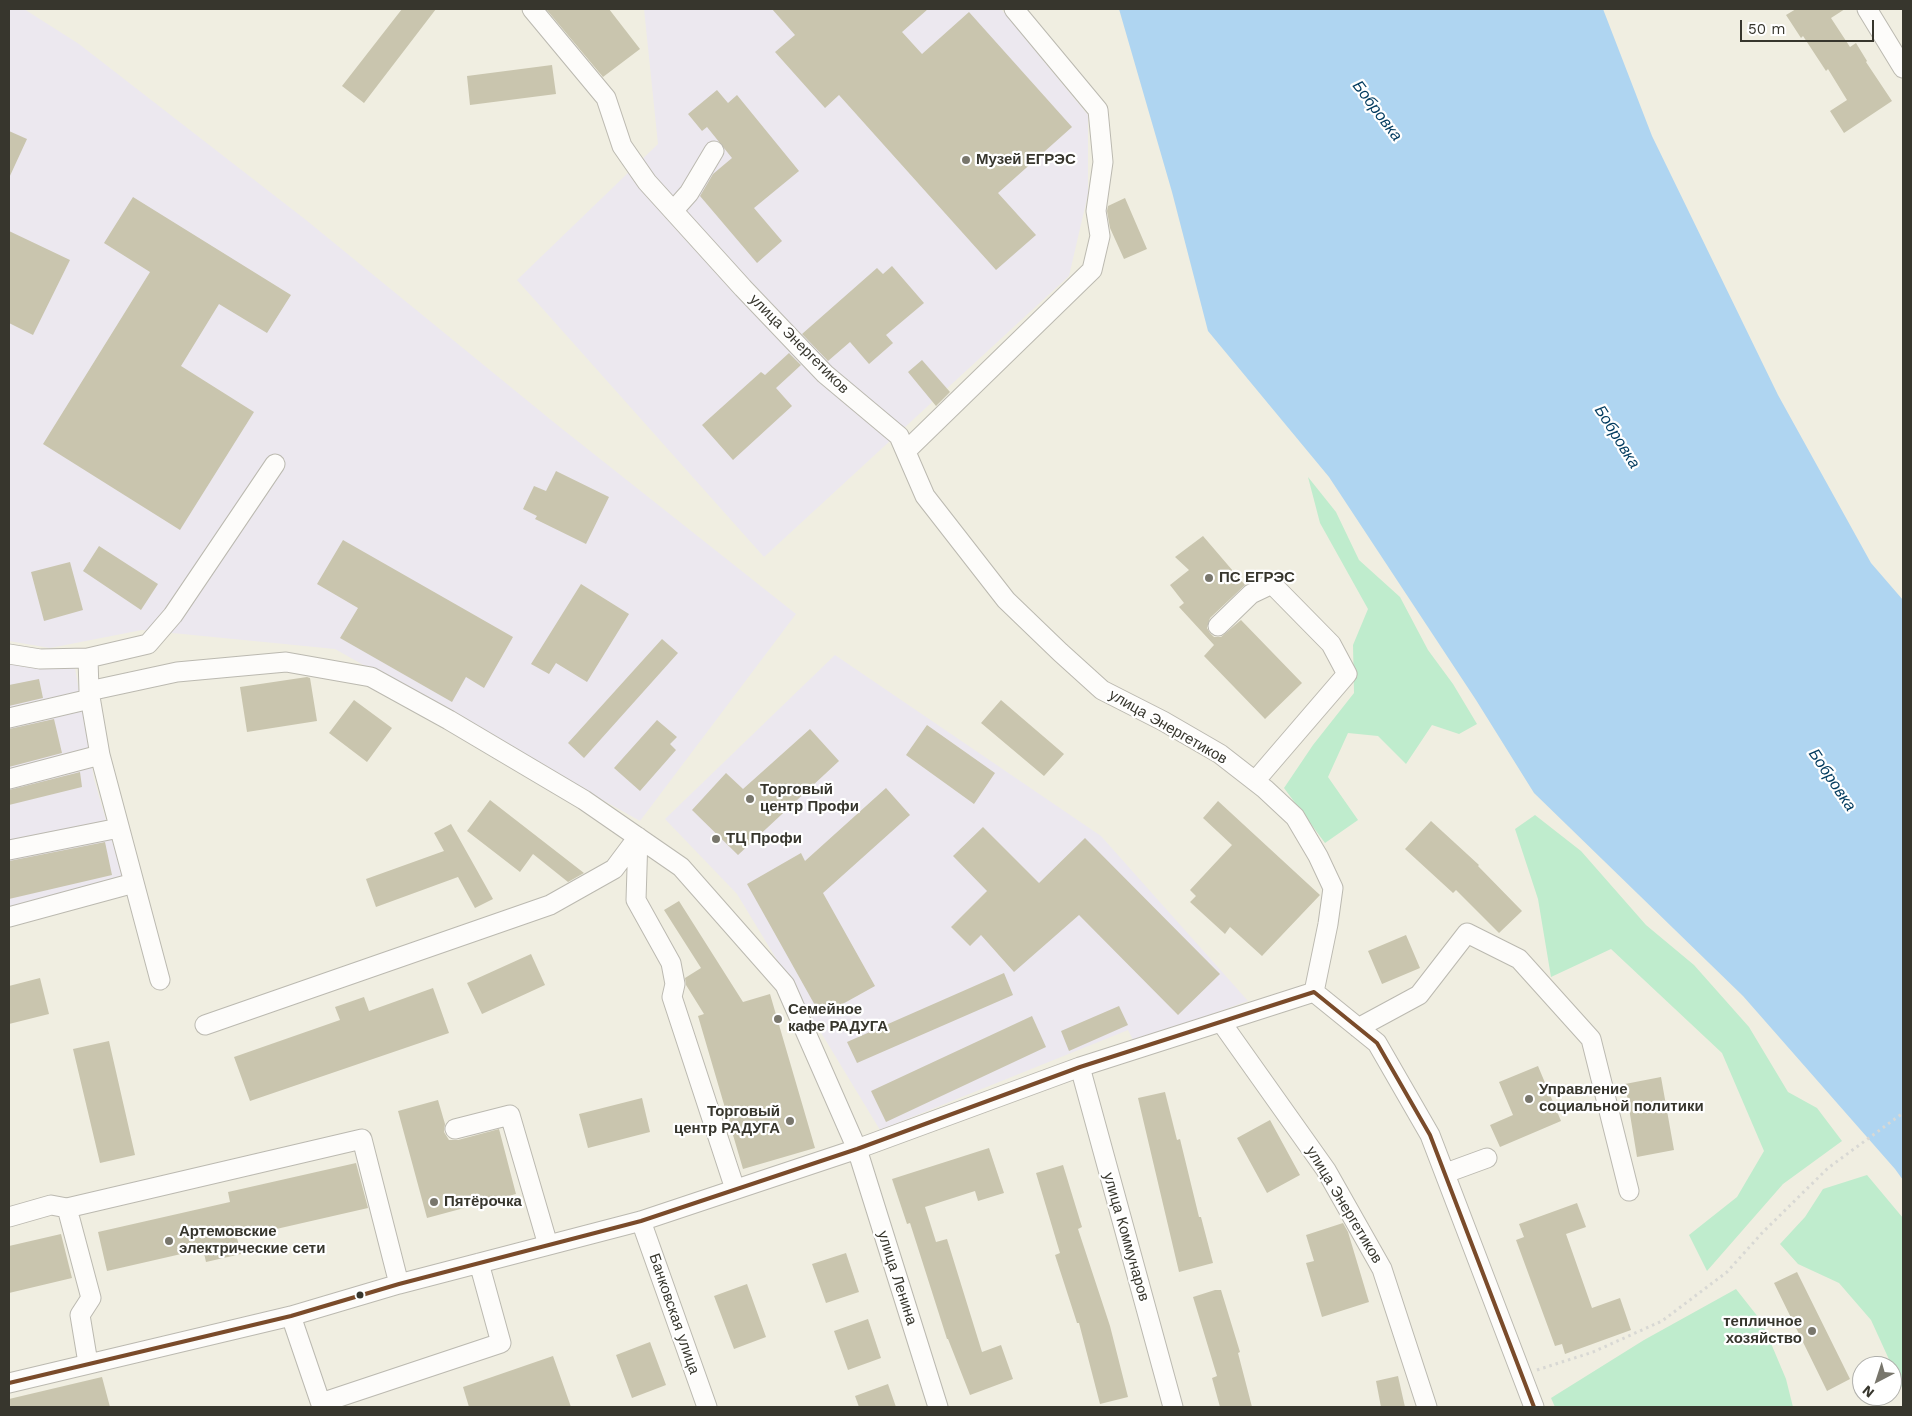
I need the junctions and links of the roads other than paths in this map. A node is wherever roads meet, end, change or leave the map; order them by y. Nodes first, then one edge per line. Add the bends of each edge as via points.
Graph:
1 (532, 9) edge
2 (1014, 9) edge
3 (1867, 9) edge
4 (1903, 68) edge
5 (714, 151) dead end
6 (673, 211) junction
7 (906, 451) junction
8 (275, 464) dead end
9 (1218, 626) dead end
10 (9, 654) edge
11 (88, 658) junction
12 (89, 695) junction
13 (9, 718) edge
14 (100, 755) junction
15 (9, 778) edge
16 (1255, 782) junction
17 (120, 828) junction
18 (638, 837) junction
19 (9, 850) edge
20 (134, 884) junction
21 (9, 917) edge
22 (160, 980) dead end
23 (1314, 992) junction
24 (1221, 1022) junction
25 (205, 1025) dead end
26 (1358, 1028) junction
27 (1080, 1067) junction
28 (455, 1129) dead end
29 (857, 1149) junction
30 (1487, 1158) dead end
31 (1446, 1173) junction
32 (735, 1190) junction
33 (1629, 1191) dead end
34 (66, 1208) junction
35 (9, 1217) edge
36 (641, 1221) junction
37 (548, 1245) junction
38 (479, 1263) junction
39 (399, 1284) junction
40 (291, 1316) junction
41 (88, 1363) junction
42 (9, 1383) edge
43 (322, 1405) edge
44 (707, 1407) edge
45 (938, 1407) edge
46 (1173, 1407) edge
47 (1427, 1407) edge
48 (1534, 1407) edge

1 - 6 street, улица Энергетиков via 606,98 622,146 647,182
2 - 7 street via 1098,110 1103,162 1096,211 1100,236 1092,270
3 - 4 street
5 - 6 street
6 - 7 street, улица Энергетиков via 825,374 899,436
7 - 16 street, улица Энергетиков via 925,496 962,545 1006,600 1060,652 1102,690 1220,754
8 - 11 street via 173,615 148,644
9 - 16 street via 1251,594 1272,584 1331,644 1348,674
10 - 11 street via 40,659
11 - 12 street
12 - 13 street, улица Ленина
12 - 14 street
12 - 18 street, улица Ленина via 177,672 286,662 370,676 584,800
14 - 15 street
14 - 17 street
16 - 23 street, улица Энергетиков via 1295,817 1333,888
17 - 19 street
17 - 20 street
18 - 25 street via 614,869 550,905
18 - 29 street, улица Ленина via 681,867 785,985
18 - 32 street via 636,900 671,963 675,984 672,997
20 - 21 street
20 - 22 street
23 - 24 street
23 - 26 street
24 - 27 street
24 - 47 street, улица Энергетиков via 1326,1170 1382,1269
26 - 31 street via 1378,1043 1430,1135
26 - 33 street via 1419,996 1467,933 1519,959 1591,1039
27 - 29 street
27 - 46 street, улица Коммунаров
28 - 37 street via 510,1115
29 - 32 street
29 - 45 street, улица Ленина
30 - 31 street
31 - 48 street
32 - 36 street
34 - 35 street via 51,1205
34 - 39 street via 362,1139
34 - 41 street via 91,1298 80,1315
36 - 37 street
36 - 44 street, Банковская улица
37 - 38 street
38 - 39 street
38 - 43 street via 501,1343
39 - 40 street
40 - 41 street
40 - 43 street
41 - 42 street

